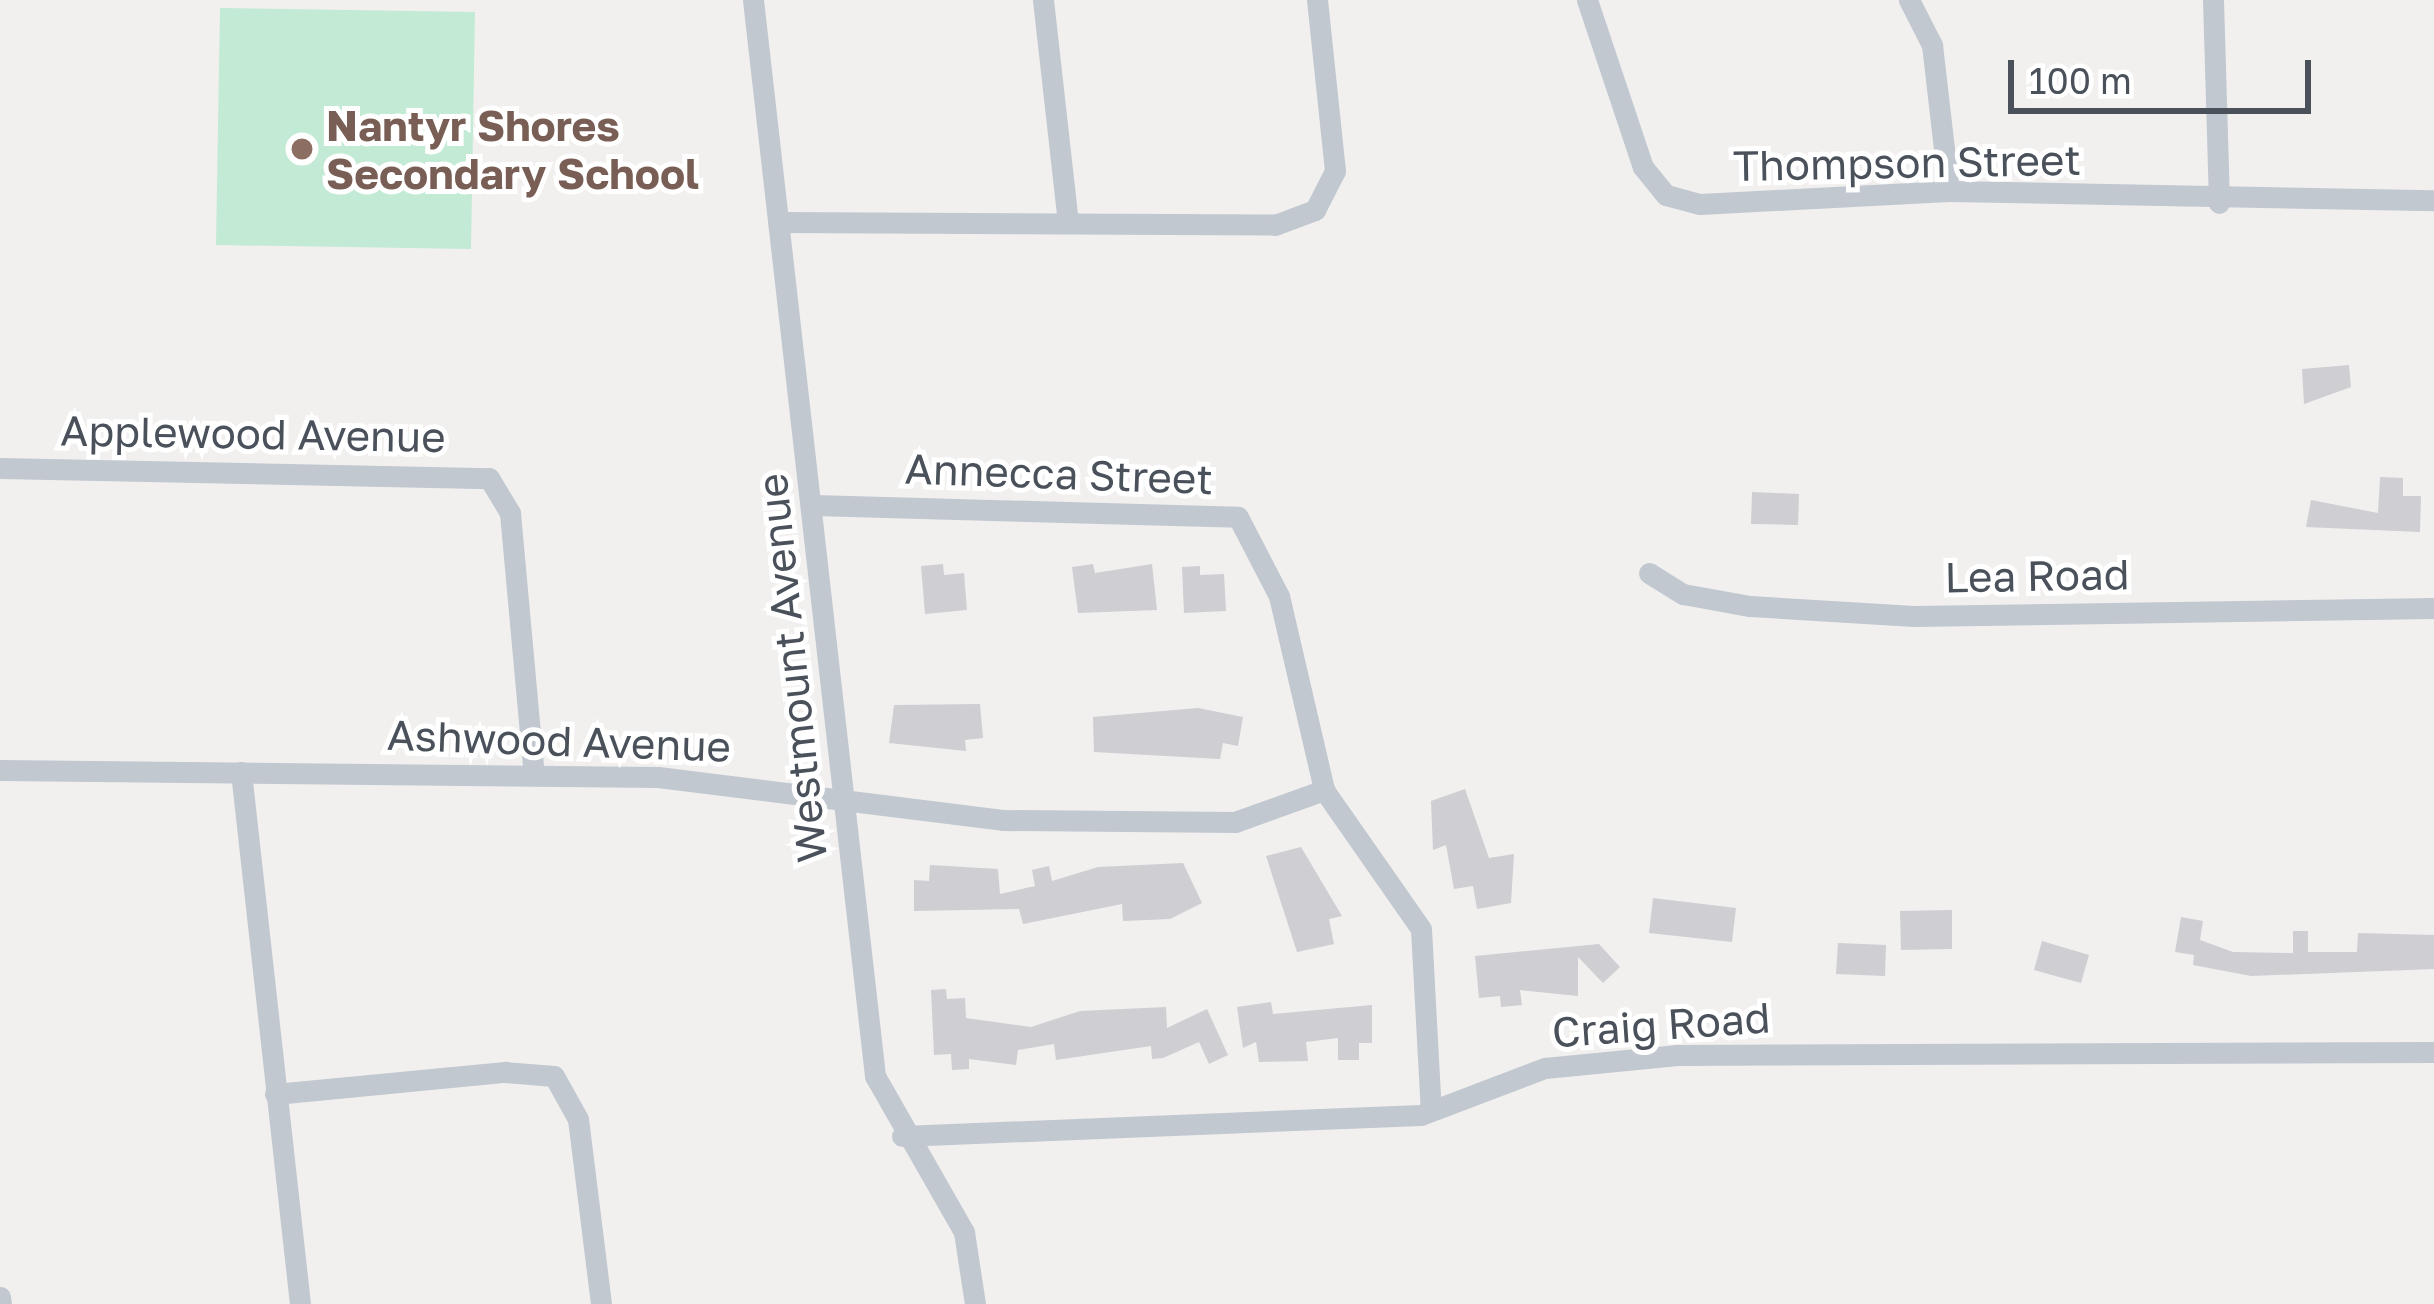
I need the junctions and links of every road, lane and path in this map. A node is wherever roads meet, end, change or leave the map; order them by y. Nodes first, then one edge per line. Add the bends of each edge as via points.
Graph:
1 (753, 0) edge
2 (1043, 0) edge
3 (1317, 0) edge
4 (1587, 0) edge
5 (1909, 0) edge
6 (2213, 0) edge
7 (1949, 191) junction
8 (2434, 200) edge
9 (2219, 203) junction
10 (778, 222) junction
11 (1068, 224) junction
12 (0, 468) edge
13 (814, 506) junction
14 (1648, 573) dead end
15 (2434, 608) edge
16 (0, 770) edge
17 (241, 772) junction
18 (534, 775) junction
19 (1324, 790) junction
20 (844, 794) junction
21 (2434, 1052) edge
22 (274, 1094) junction
23 (1431, 1111) junction
24 (902, 1136) junction
25 (300, 1304) edge
26 (601, 1304) edge
27 (975, 1304) edge

1 - 10 street, Westmount Avenue
2 - 11 street
3 - 11 street via 1335,171 1315,209 1275,225
4 - 7 street, Thompson Street via 1643,166 1666,195 1700,204
5 - 7 street via 1932,46
6 - 9 street
7 - 9 street, Thompson Street
8 - 9 street, Thompson Street
10 - 11 street
10 - 13 street, Westmount Avenue
12 - 18 street, Applewood Avenue via 489,478 510,514
13 - 19 street, Annecca Street via 1238,517 1279,596
13 - 20 street, Westmount Avenue
14 - 15 street, Lea Road via 1683,594 1750,606 1913,616
16 - 17 street, Ashwood Avenue
17 - 18 street, Ashwood Avenue
17 - 22 street
18 - 20 street, Ashwood Avenue
19 - 20 street, Ashwood Avenue via 1235,822 1002,820
19 - 23 street, Annecca Street via 1421,929
20 - 24 street, Westmount Avenue via 875,1076
21 - 23 street, Craig Road via 1677,1055 1545,1068
22 - 25 street
22 - 26 street via 505,1072 554,1076 578,1119
23 - 24 street, Craig Road
24 - 27 street, Westmount Avenue via 964,1232

